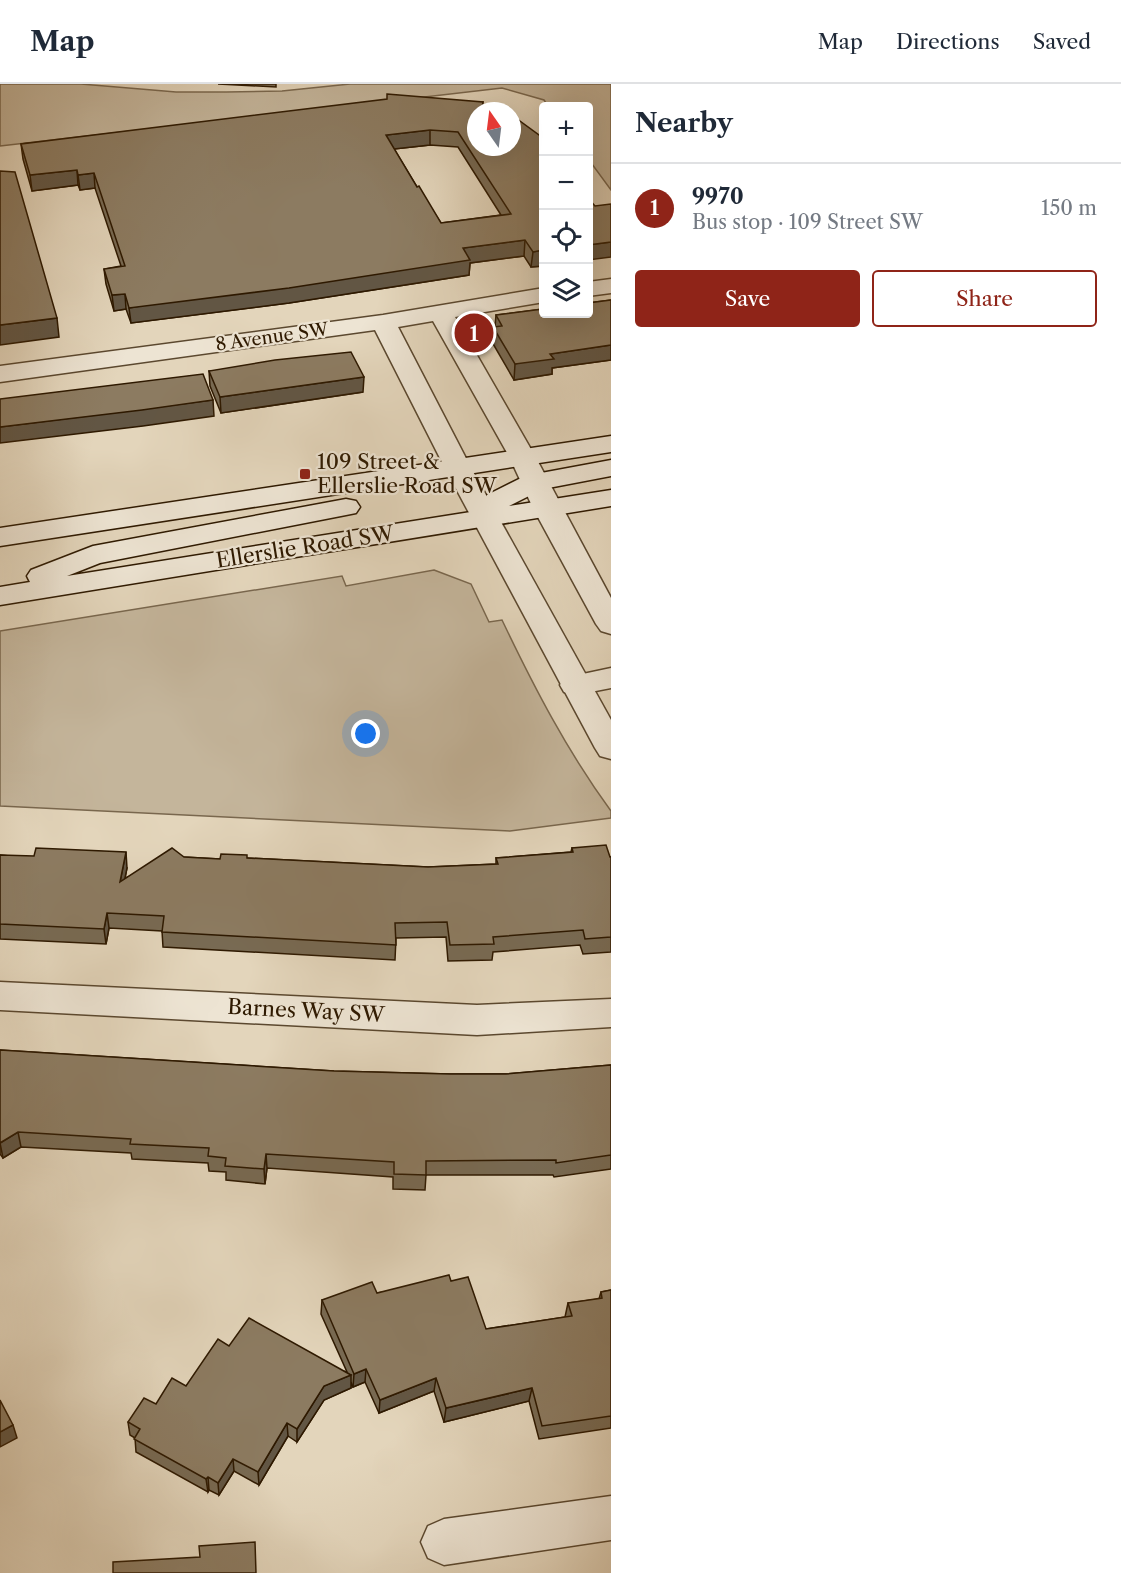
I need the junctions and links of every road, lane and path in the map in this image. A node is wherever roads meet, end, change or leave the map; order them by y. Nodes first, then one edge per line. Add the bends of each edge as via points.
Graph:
1 (611, 286) edge
2 (593, 288) edge
3 (539, 296) edge
4 (440, 312) junction
5 (383, 322) junction
6 (0, 374) edge
7 (611, 444) edge
8 (611, 468) edge
9 (529, 470) junction
10 (463, 476) junction
11 (611, 498) edge
12 (547, 508) junction
13 (487, 518) junction
14 (0, 537) edge
15 (0, 595) edge
16 (611, 624) edge
17 (611, 678) edge
18 (575, 685) junction
19 (611, 748) edge
20 (0, 996) edge
21 (611, 1013) edge
22 (611, 1518) edge
23 (444, 1542) dead end

1 - 2 street
3 - 4 street, 8 Avenue SW
4 - 5 street, 8 Avenue SW
4 - 9 street
5 - 6 street, 8 Avenue SW
5 - 10 street
7 - 9 street
8 - 9 street
9 - 10 street
9 - 12 street
9 - 13 street via 497,501
10 - 13 street
10 - 14 street
10 - 15 street via 93,555
11 - 12 street, Ellerslie Road SW
12 - 13 street, Ellerslie Road SW
12 - 16 street
13 - 15 street, Ellerslie Road SW
13 - 18 street
17 - 18 street
18 - 19 street
20 - 21 street, Barnes Way SW via 477,1020
22 - 23 street

